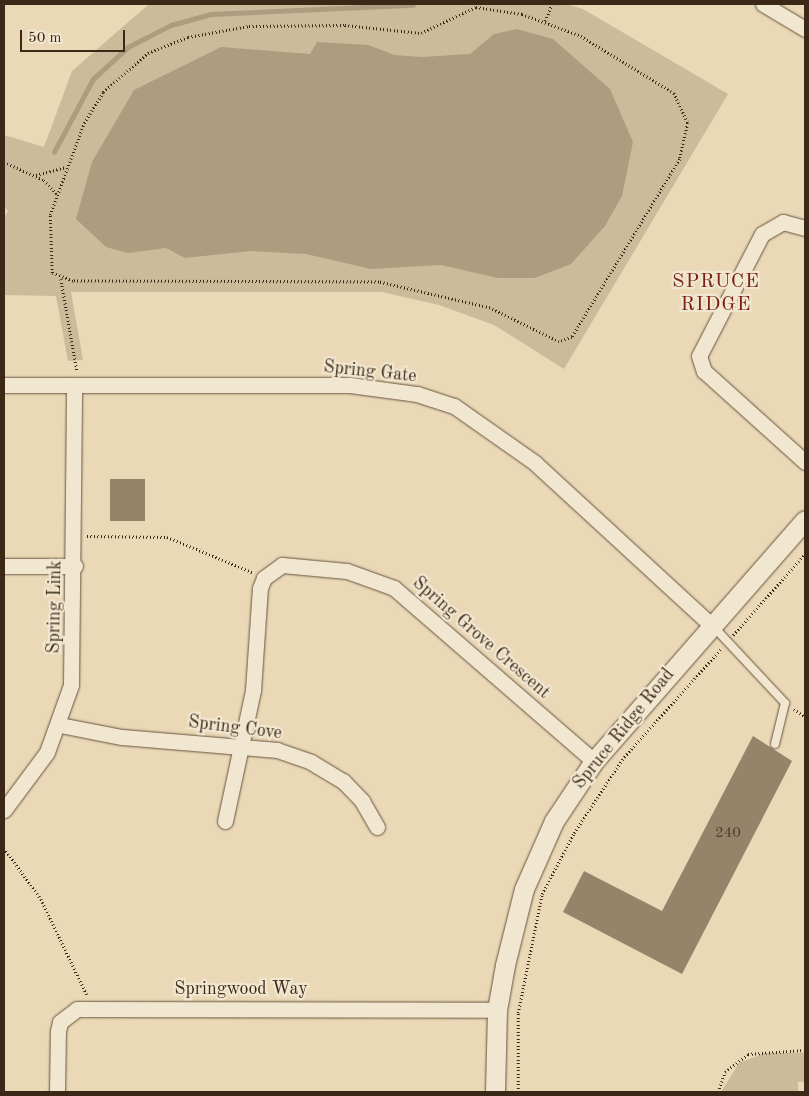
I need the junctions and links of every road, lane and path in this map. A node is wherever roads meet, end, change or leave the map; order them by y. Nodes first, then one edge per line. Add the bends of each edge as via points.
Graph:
1 (552, 4) edge
2 (763, 4) edge
3 (545, 21) junction
4 (805, 29) edge
5 (4, 162) edge
6 (67, 167) junction
7 (32, 174) junction
8 (57, 194) junction
9 (805, 228) edge
10 (61, 279) junction
11 (4, 385) edge
12 (74, 386) junction
13 (805, 462) edge
14 (805, 520) edge
15 (74, 536) junction
16 (805, 554) edge
17 (4, 566) edge
18 (75, 566) junction
19 (264, 578) junction
20 (710, 624) junction
21 (728, 642) junction
22 (60, 725) junction
23 (775, 744) dead end
24 (243, 745) junction
25 (594, 761) junction
26 (4, 810) edge
27 (225, 821) dead end
28 (377, 827) dead end
29 (4, 848) edge
30 (93, 1008) junction
31 (497, 1010) junction
32 (805, 1050) edge
33 (57, 1092) edge
34 (495, 1092) edge
35 (518, 1092) edge
36 (718, 1092) edge

1 - 3 path
2 - 4 street
3 - 6 path via 484,6 466,10 421,33 346,26 272,26 188,37 148,53 103,92 84,123
3 - 10 path via 582,36 667,88 680,103 688,123 680,159 644,226 572,337 559,342 490,308 379,282
5 - 7 path
6 - 7 path
6 - 8 path
7 - 8 path
8 - 10 path via 48,248 52,273
9 - 13 street via 783,222 762,234 699,356 704,370
10 - 12 path via 76,350
11 - 12 street, Spring Gate
12 - 15 street, Spring Link
12 - 20 street, Spring Gate via 350,385 417,394 454,406 535,463
14 - 20 street, Spruce Ridge Road
15 - 18 street, Spring Link
15 - 19 path via 167,537
16 - 21 path
17 - 18 street
18 - 22 street, Spring Link via 71,685
19 - 24 street via 258,601 253,690
19 - 25 street, Spring Grove Crescent via 282,565 328,568 394,588
20 - 21 lane
20 - 25 street, Spruce Ridge Road
21 - 23 lane via 785,703
21 - 35 path via 624,757 574,832 542,894 518,1013
22 - 24 street, Spring Cove via 122,737
22 - 26 street, Spring Link via 30,780
24 - 27 street
24 - 28 street, Spring Cove via 311,762 349,788
25 - 31 street, Spruce Ridge Road via 554,821 536,857 514,926
29 - 30 path via 41,899
30 - 31 street, Springwood Way
30 - 33 street, Springwood Way via 77,1009 60,1022
31 - 34 street, Spruce Ridge Road
32 - 36 path via 748,1054 725,1072

